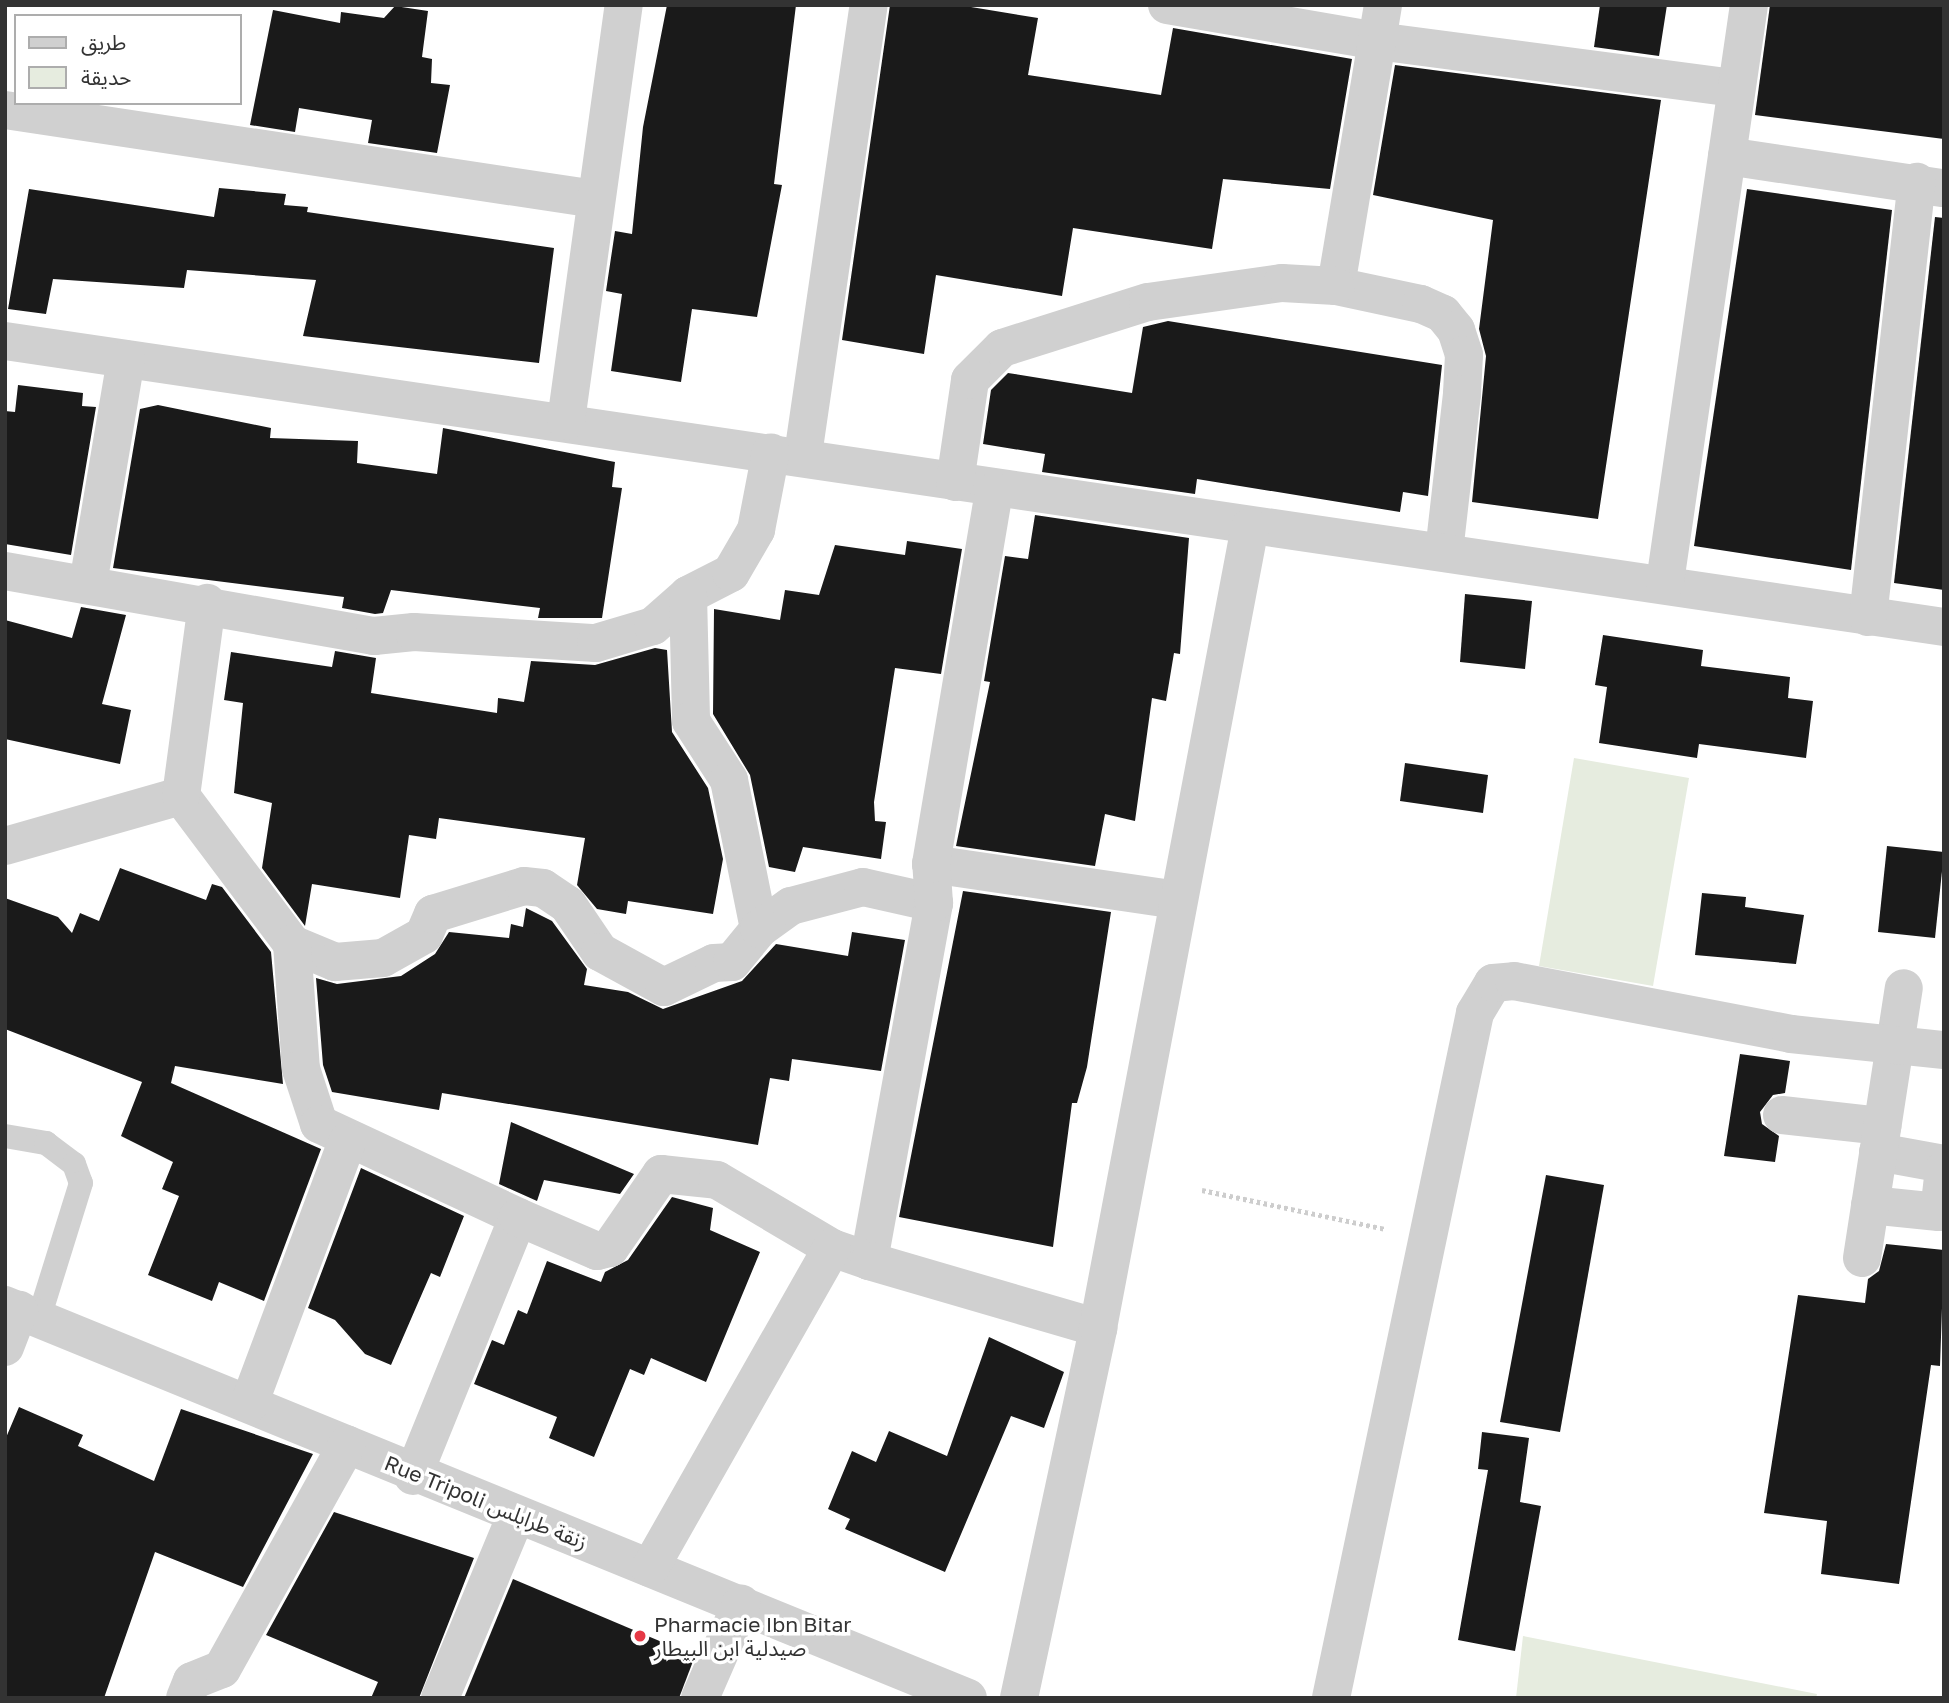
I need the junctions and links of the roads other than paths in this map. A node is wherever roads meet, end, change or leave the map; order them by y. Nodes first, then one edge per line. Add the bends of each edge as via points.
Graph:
1 (624, 5) edge
2 (869, 5) edge
3 (1167, 5) edge
4 (1749, 5) edge
5 (1380, 23) edge
6 (1736, 89) junction
7 (5, 110) edge
8 (1727, 156) junction
9 (1931, 185) edge
10 (595, 199) junction
11 (1336, 286) junction
12 (5, 341) edge
13 (126, 359) junction
14 (566, 421) junction
15 (787, 453) junction
16 (955, 482) junction
17 (994, 491) junction
18 (1250, 527) junction
19 (1444, 551) junction
20 (5, 571) edge
21 (1665, 582) junction
22 (88, 584) junction
23 (688, 595) junction
24 (207, 603) junction
25 (1868, 617) junction
26 (1944, 627) edge
27 (181, 796) junction
28 (5, 846) edge
29 (931, 864) junction
30 (1178, 900) junction
31 (934, 903) junction
32 (759, 929) junction
33 (292, 944) junction
34 (1904, 988) dead end
35 (1894, 1045) junction
36 (1944, 1050) edge
37 (1782, 1115) dead end
38 (5, 1136) edge
39 (1880, 1139) junction
40 (347, 1142) junction
41 (1944, 1166) edge
42 (1870, 1205) junction
43 (518, 1217) junction
44 (832, 1248) junction
45 (1862, 1258) dead end
46 (869, 1261) junction
47 (21, 1311) edge
48 (1098, 1328) junction
49 (5, 1347) edge
50 (249, 1404) junction
51 (347, 1444) junction
52 (413, 1476) junction
53 (516, 1516) junction
54 (650, 1568) junction
55 (741, 1604) junction
56 (185, 1698) edge
57 (440, 1698) edge
58 (700, 1698) edge
59 (968, 1698) edge
60 (1019, 1698) edge
61 (1331, 1698) edge

1 - 10 street
2 - 15 street
3 - 5 street
4 - 6 street
5 - 6 street
5 - 11 street
6 - 8 street
7 - 10 street
8 - 9 street
8 - 21 street
9 - 25 street
10 - 14 street
11 - 16 street via 1282,283 1148,302 1002,348 970,380
11 - 19 street via 1420,304 1443,314 1456,330 1464,355 1462,394
12 - 13 street
13 - 14 street
13 - 22 street
14 - 15 street
15 - 16 street
15 - 23 street via 745,556 732,573
16 - 17 street
17 - 18 street
17 - 29 street
18 - 19 street
18 - 30 street
19 - 21 street
20 - 22 street
21 - 25 street
22 - 24 street
23 - 24 street via 653,626 596,643 414,632 374,636
23 - 32 street via 691,720 729,780
24 - 27 street
25 - 26 street
27 - 28 street
27 - 33 street
29 - 30 street
29 - 31 street
30 - 48 street
31 - 32 street via 863,887 792,906
31 - 46 street
32 - 33 street via 732,962 714,963 664,987 600,951 568,905 543,888 484,894 432,914 424,935 383,958 335,962
33 - 40 street via 308,1104 319,1124
34 - 35 street
35 - 36 street
35 - 39 street
35 - 61 street via 1493,983 1475,1013
37 - 39 street
38 - 47 lane via 46,1143 74,1164 81,1183
39 - 41 street
39 - 42 street
40 - 43 street
40 - 50 street
41 - 42 street via 1939,1212
42 - 45 street
43 - 44 street via 597,1251 610,1248 653,1181 674,1171 717,1180
43 - 52 street
44 - 46 street
44 - 54 street
46 - 48 street
47 - 49 street
47 - 50 street, Rue Tripoli زنقة طرابلس
48 - 60 street
50 - 51 street, Rue Tripoli زنقة طرابلس
51 - 52 street, Rue Tripoli زنقة طرابلس
51 - 56 street via 222,1669 192,1681
52 - 53 street, Rue Tripoli زنقة طرابلس
53 - 54 street, Rue Tripoli زنقة طرابلس
53 - 57 street
54 - 55 street, Rue Tripoli زنقة طرابلس
55 - 58 street
55 - 59 street, Rue Tripoli زنقة طرابلس

